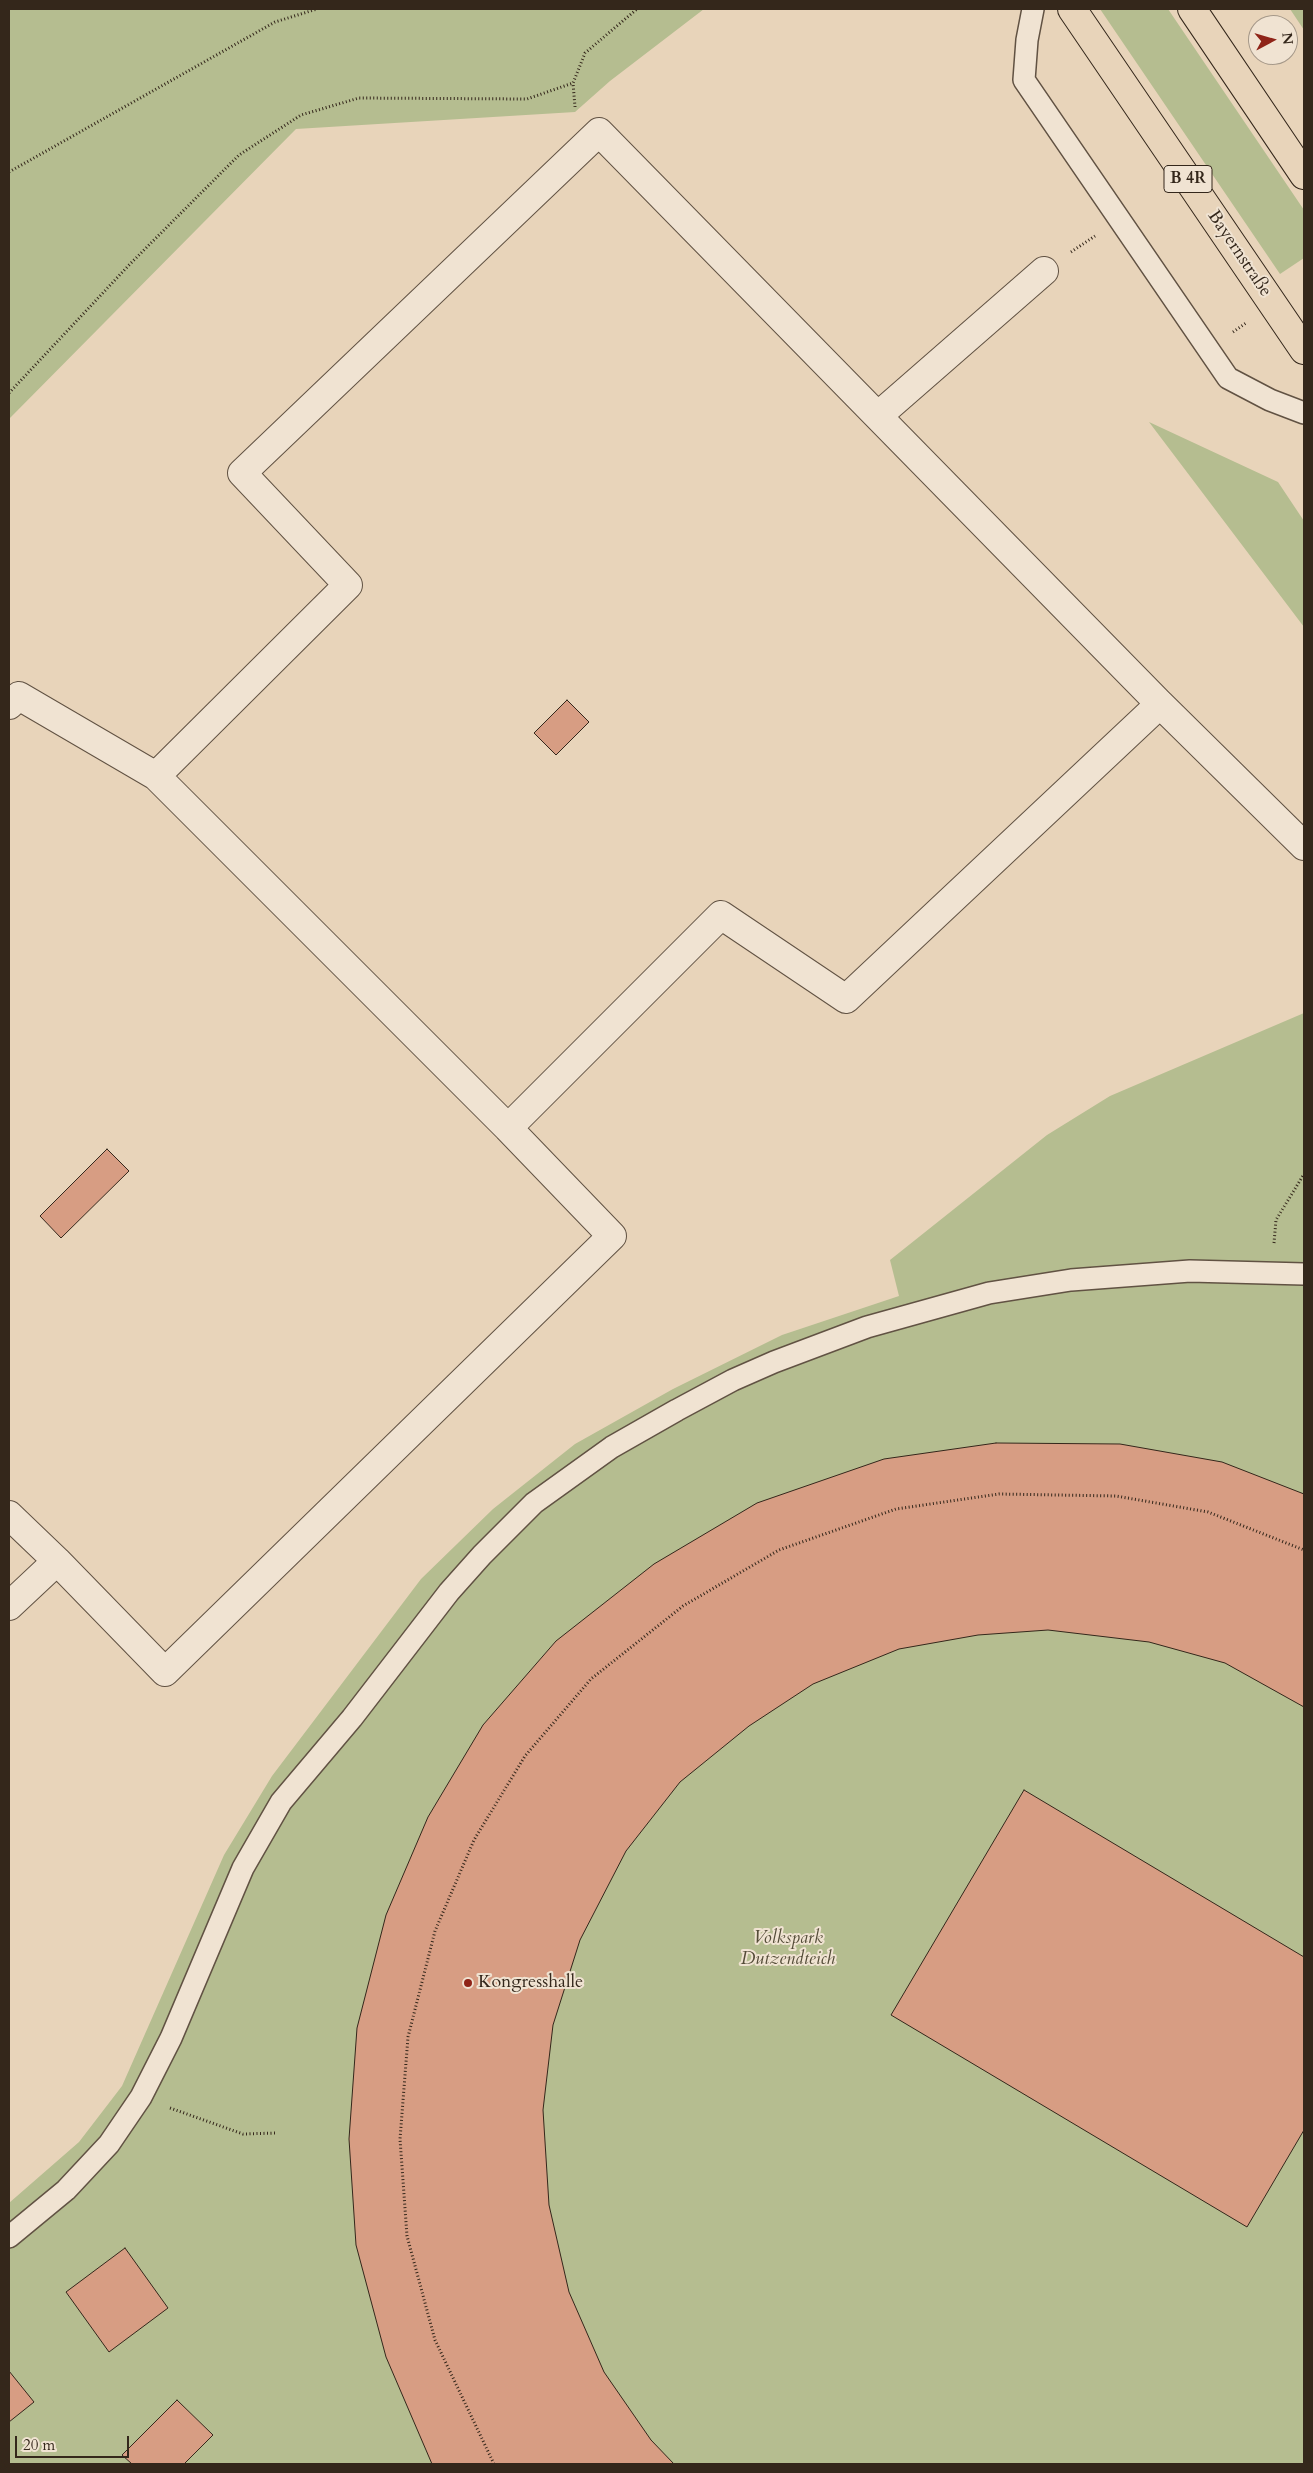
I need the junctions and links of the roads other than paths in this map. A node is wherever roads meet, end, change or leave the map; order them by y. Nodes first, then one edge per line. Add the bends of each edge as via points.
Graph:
1 (1033, 9) edge
2 (1072, 9) edge
3 (1192, 9) edge
4 (1304, 175) edge
5 (1044, 271) road end
6 (1304, 350) edge
7 (1304, 414) edge
8 (879, 415) junction
9 (1160, 704) junction
10 (9, 705) edge
11 (156, 776) junction
12 (1304, 846) edge
13 (508, 1128) junction
14 (1304, 1274) edge
15 (9, 1515) edge
16 (56, 1561) junction
17 (9, 1606) edge
18 (9, 2237) edge

1 - 7 lane via 1026,40 1024,80 1228,378
2 - 6 main road, Bayernstraße / B 4R
3 - 4 main road
5 - 8 street
8 - 9 street
8 - 11 street via 599,132 242,473 348,585
9 - 12 street
9 - 13 street via 846,999 721,915
10 - 11 street via 19,696
11 - 13 street
13 - 16 street via 612,1236 165,1672
14 - 18 lane via 1190,1271 1071,1280 989,1293 867,1327 766,1365 685,1405 612,1447 534,1503 449,1592 352,1718 281,1802 243,1868 171,2038 141,2097 109,2144 66,2190
15 - 16 street
16 - 17 street

